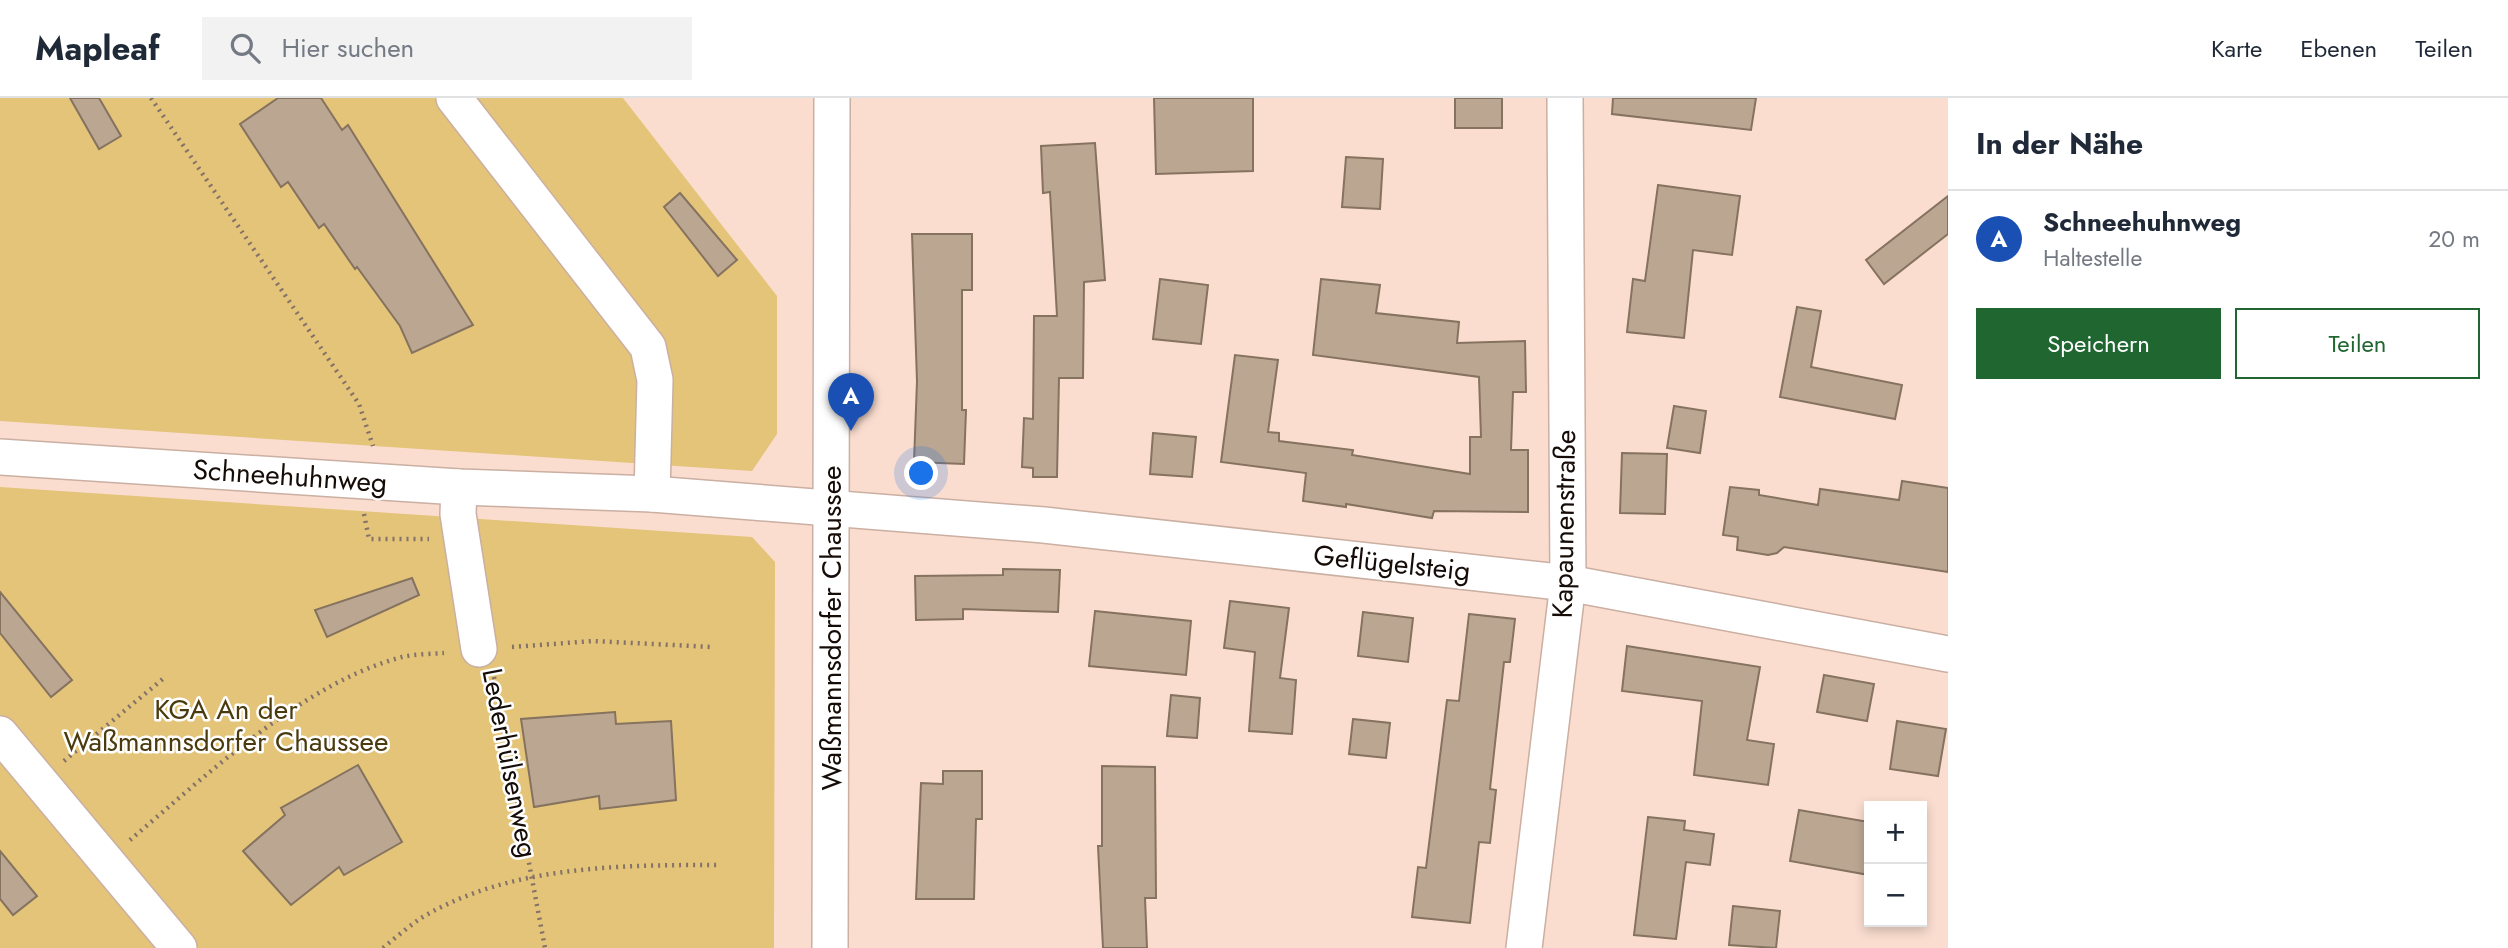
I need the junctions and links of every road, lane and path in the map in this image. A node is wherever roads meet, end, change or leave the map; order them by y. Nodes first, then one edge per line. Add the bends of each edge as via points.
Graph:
1 (151, 98) edge
2 (454, 98) edge
3 (832, 98) edge
4 (1565, 98) edge
5 (0, 457) edge
6 (370, 481) junction
7 (459, 487) junction
8 (652, 494) junction
9 (832, 510) junction
10 (462, 538) junction
11 (1568, 583) junction
12 (712, 647) dead end
13 (484, 649) junction
14 (1948, 654) edge
15 (164, 678) dead end
16 (0, 734) edge
17 (39, 781) junction
18 (105, 860) junction
19 (720, 864) dead end
20 (532, 878) junction
21 (179, 948) edge
22 (383, 948) edge
23 (545, 948) edge
24 (830, 948) edge
25 (1524, 948) edge

1 - 6 path via 359,404 373,447
2 - 8 street via 648,347 655,380
3 - 9 street, Waßmannsdorfer Chaussee
4 - 11 street, Kapaunenstraße
5 - 6 street, Schneehuhnweg
6 - 7 street, Schneehuhnweg
6 - 10 path via 363,507 369,539
7 - 8 street, Schneehuhnweg
7 - 10 street, Lederhülsenweg
8 - 9 street, Schneehuhnweg
9 - 11 street, Geflügelsteig via 1044,524
9 - 24 street, Waßmannsdorfer Chaussee
10 - 13 street, Lederhülsenweg
11 - 14 street, Geflügelsteig
11 - 25 street, Kapaunenstraße
12 - 13 path, Lederhülsenweg via 593,641
13 - 18 path, Lederhülsenweg via 402,657 341,682 288,711
13 - 20 path, Lederhülsenweg
15 - 17 path
16 - 17 street
17 - 18 street
18 - 21 street
19 - 20 path, Lederhülsenweg via 620,865
20 - 22 path, Lederhülsenweg via 483,891 422,918
20 - 23 path, Lederhülsenweg

